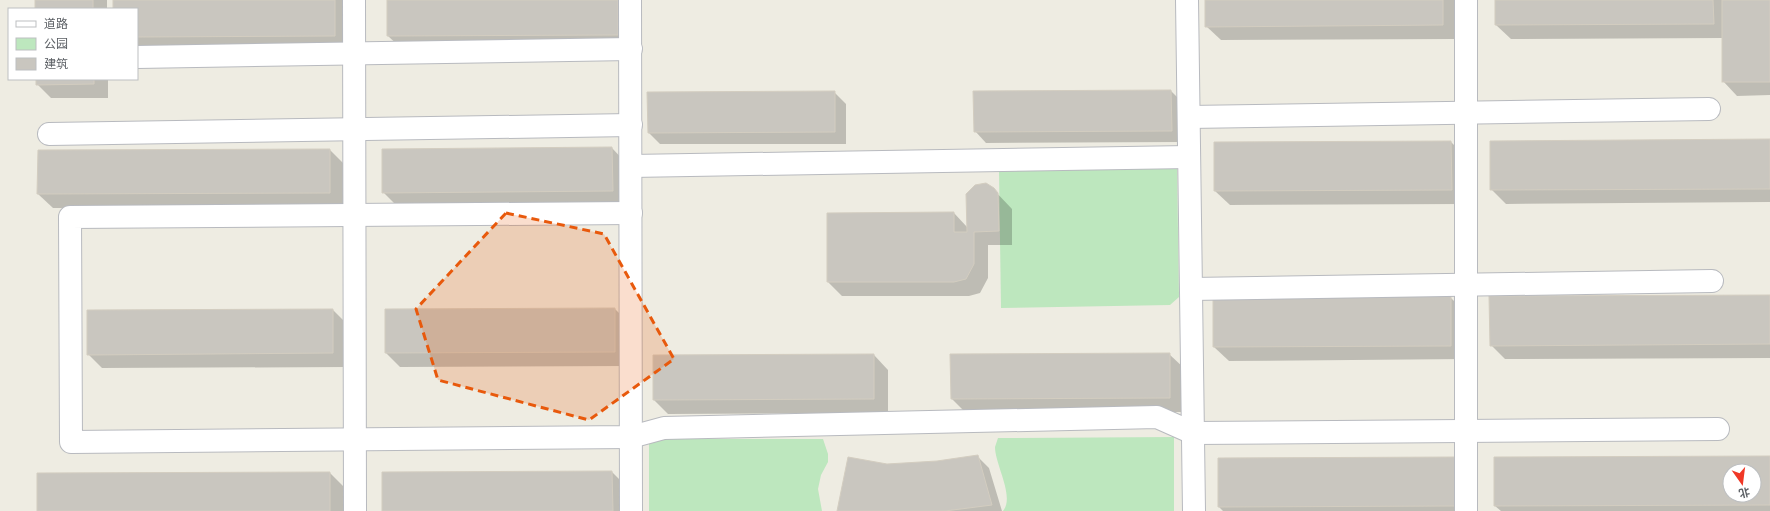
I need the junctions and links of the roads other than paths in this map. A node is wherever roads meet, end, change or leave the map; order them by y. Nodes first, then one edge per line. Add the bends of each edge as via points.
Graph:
1 (354, 0) edge
2 (630, 0) edge
3 (1187, 0) edge
4 (1466, 0) edge
5 (631, 49) junction
6 (354, 53) junction
7 (138, 57) edge
8 (1709, 110) dead end
9 (1466, 113) junction
10 (1189, 117) junction
11 (631, 125) junction
12 (354, 129) junction
13 (49, 134) dead end
14 (1189, 157) junction
15 (631, 166) junction
16 (631, 212) junction
17 (354, 214) junction
18 (1712, 281) dead end
19 (1466, 285) junction
20 (1191, 289) junction
21 (1718, 429) dead end
22 (1466, 431) junction
23 (1193, 433) junction
24 (631, 437) junction
25 (355, 439) junction
26 (355, 511) edge
27 (631, 511) edge
28 (1194, 511) edge
29 (1466, 511) edge

1 - 6 lane
2 - 5 lane
3 - 10 lane
4 - 9 lane
5 - 6 lane
5 - 11 lane
6 - 7 lane
6 - 12 lane
8 - 9 lane
9 - 10 lane
9 - 19 lane
10 - 14 lane
11 - 12 lane
11 - 15 lane
12 - 13 lane
12 - 17 lane
14 - 15 lane
14 - 20 lane
15 - 16 lane
16 - 17 lane
16 - 24 lane
17 - 25 lane
17 - 25 lane via 70,217 70,225 71,442
18 - 19 lane
19 - 20 lane
19 - 22 lane
20 - 23 lane
21 - 22 lane
22 - 23 lane
22 - 29 lane
23 - 24 lane via 1157,418 664,428
23 - 28 lane
24 - 25 lane
24 - 27 lane
25 - 26 lane

